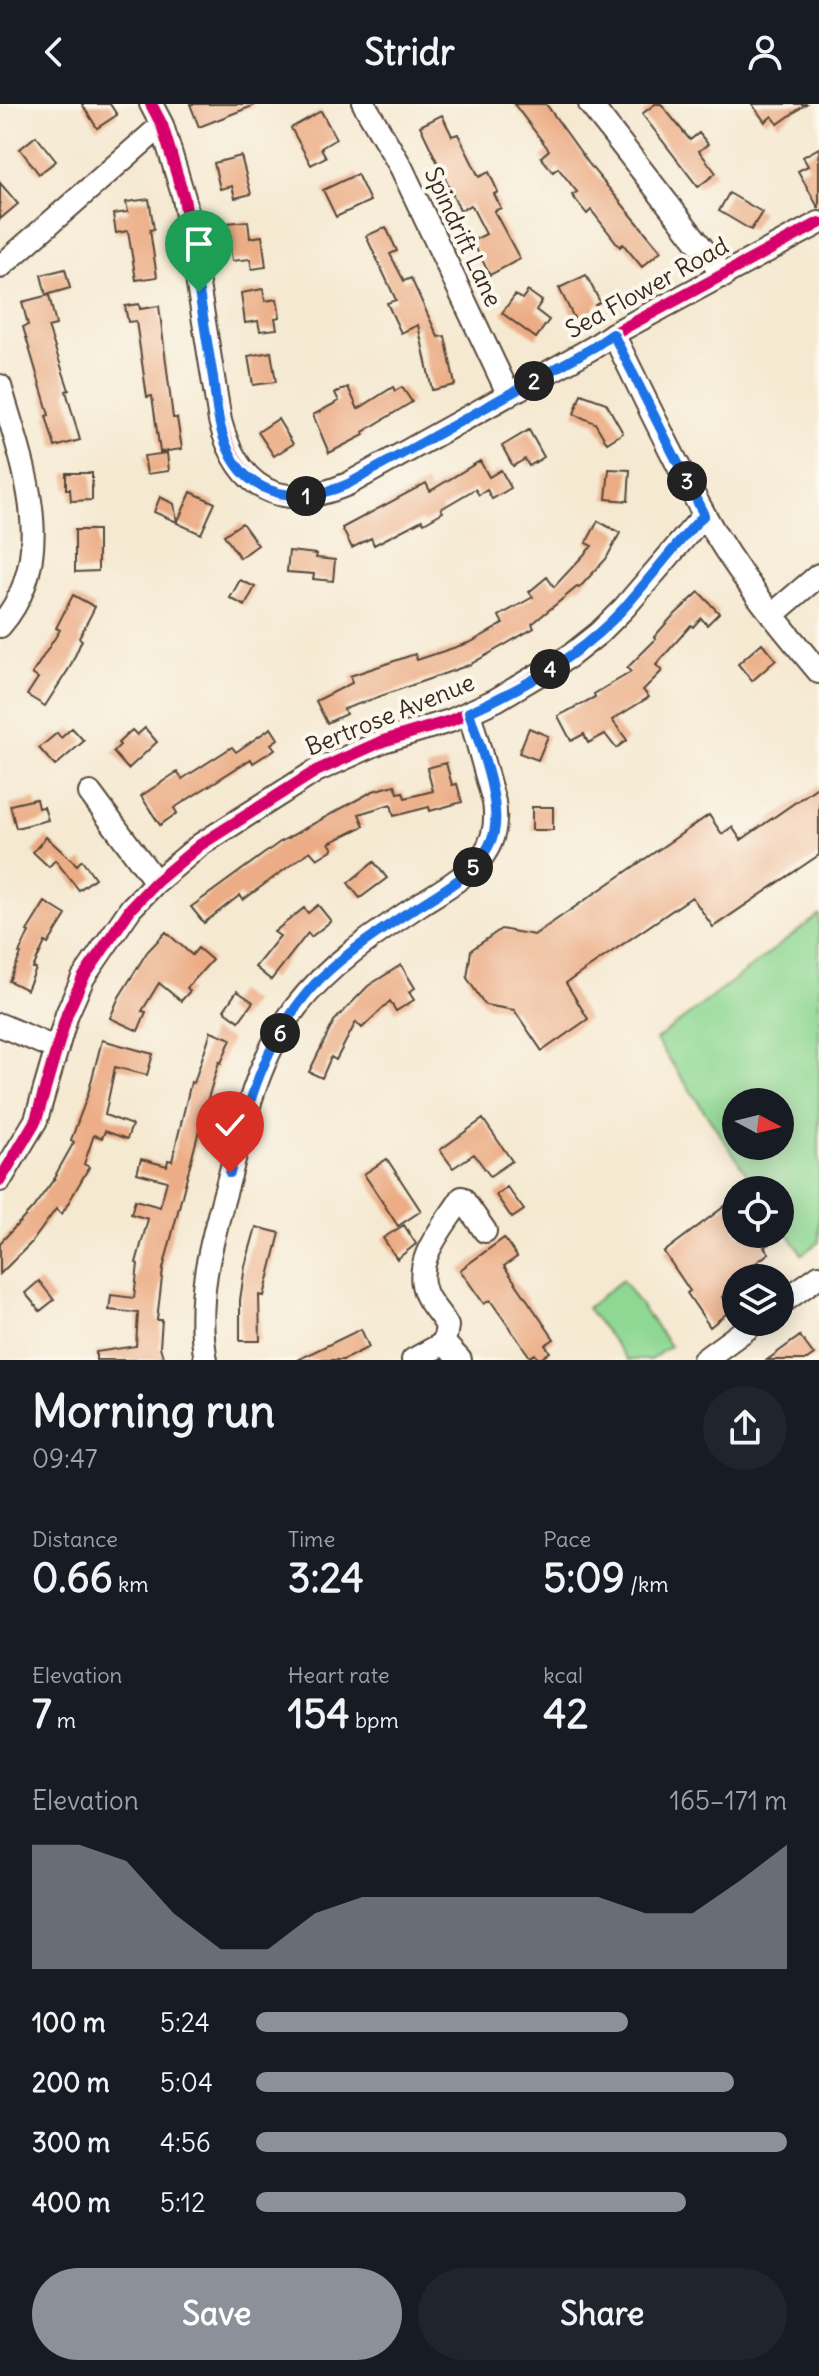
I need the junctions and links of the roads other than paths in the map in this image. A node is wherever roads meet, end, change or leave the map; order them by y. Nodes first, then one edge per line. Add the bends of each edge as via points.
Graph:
1 (151, 104) edge
2 (364, 104) edge
3 (590, 104) edge
4 (162, 125) junction
5 (819, 223) edge
6 (0, 267) edge
7 (724, 276) junction
8 (613, 334) junction
9 (0, 386) edge
10 (509, 395) junction
11 (704, 515) junction
12 (819, 575) edge
13 (772, 615) junction
14 (0, 626) edge
15 (819, 672) edge
16 (469, 712) junction
17 (90, 793) dead end
18 (156, 882) junction
19 (0, 1025) edge
20 (57, 1049) junction
21 (0, 1180) edge
22 (485, 1231) dead end
23 (819, 1276) edge
24 (794, 1294) edge
25 (737, 1336) edge
26 (444, 1343) junction
27 (206, 1360) edge
28 (413, 1360) edge
29 (460, 1360) edge
30 (704, 1360) edge

1 - 4 street, Sea Flower Road
2 - 10 street, Spindrift Lane via 401,167
3 - 7 street
4 - 6 street
4 - 10 street, Sea Flower Road via 184,198 220,421 227,448 254,482 294,497 330,492
5 - 7 street, Sea Flower Road
7 - 8 street, Sea Flower Road
8 - 10 street, Sea Flower Road
8 - 11 street
9 - 14 street via 32,498 34,523 27,572
11 - 13 street
11 - 16 street, Bertrose Avenue via 599,633 534,679
12 - 13 street
13 - 15 street
16 - 18 street, Bertrose Avenue via 316,771 200,845
16 - 27 street via 494,802 493,835 483,856 464,875 315,984 271,1047 253,1086 212,1243 202,1312
17 - 18 street
18 - 20 street, Bertrose Avenue via 91,965
19 - 20 street
20 - 21 street, Bertrose Avenue via 36,1120
22 - 26 street via 462,1198 424,1263 425,1294 447,1326
23 - 24 street
25 - 30 street
26 - 28 street
26 - 29 street

